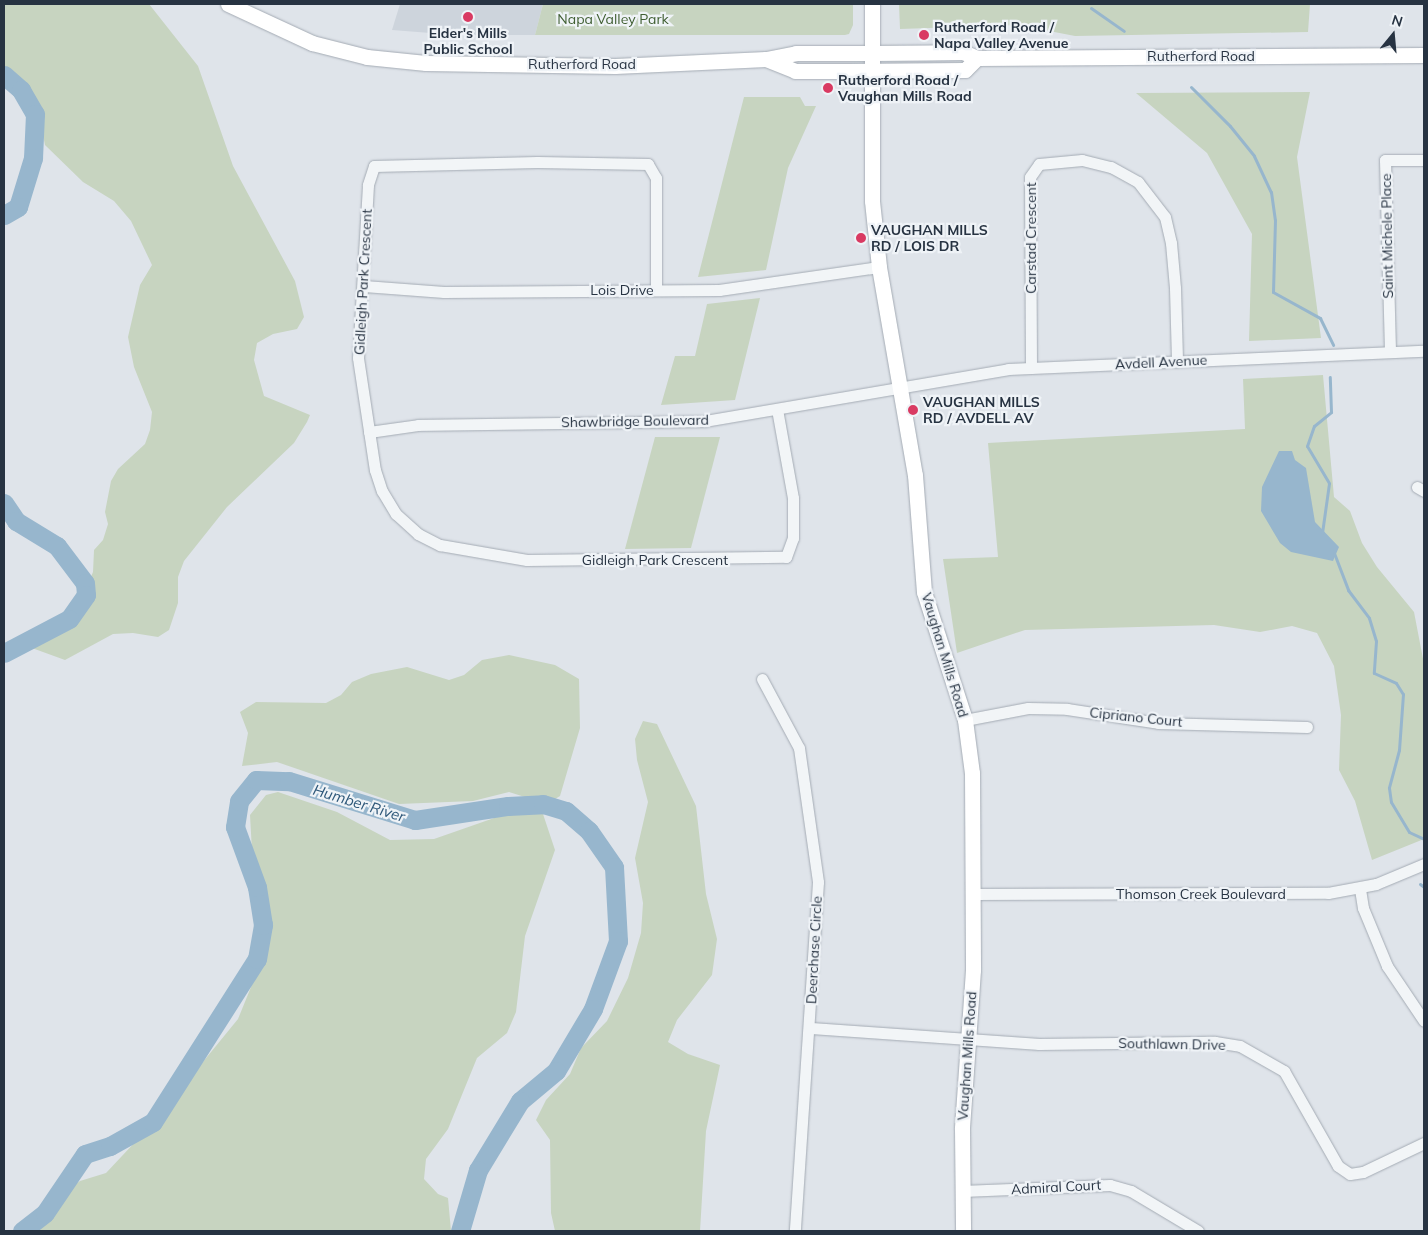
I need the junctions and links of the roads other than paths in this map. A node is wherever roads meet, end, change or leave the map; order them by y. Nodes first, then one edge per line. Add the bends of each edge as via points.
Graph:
1 (228, 4) edge
2 (872, 4) edge
3 (872, 52) junction
4 (1424, 55) edge
5 (977, 58) junction
6 (766, 59) junction
7 (871, 71) junction
8 (1424, 160) edge
9 (879, 267) junction
10 (364, 286) junction
11 (656, 290) junction
12 (1390, 351) junction
13 (1424, 351) edge
14 (1177, 361) junction
15 (1031, 368) junction
16 (899, 386) junction
17 (777, 409) junction
18 (369, 432) junction
19 (762, 679) dead end
20 (965, 720) junction
21 (1307, 726) dead end
22 (1424, 864) edge
23 (1360, 889) junction
24 (972, 894) junction
25 (1424, 1021) edge
26 (810, 1028) junction
27 (968, 1039) junction
28 (1424, 1142) edge
29 (962, 1191) junction
30 (795, 1231) edge
31 (963, 1231) edge
32 (1198, 1231) edge

1 - 6 main road, Rutherford Road via 312,43 394,61 615,66
2 - 3 main road, Vaughan Mills Road
3 - 5 main road, Rutherford Road via 963,52
3 - 6 main road, Rutherford Road via 796,53
3 - 7 main road, Vaughan Mills Road
4 - 5 main road, Rutherford Road
5 - 7 main road, Rutherford Road via 965,70
6 - 7 main road, Rutherford Road via 795,71
7 - 9 main road, Vaughan Mills Road via 872,201
8 - 12 street, Saint Michele Place via 1385,160
9 - 11 street, Lois Drive via 734,288
9 - 16 main road, Vaughan Mills Road
10 - 11 street, Lois Drive via 444,292
10 - 11 street, Gidleigh Park Crescent via 368,185 374,166 641,162 653,169 656,178
10 - 18 street, Gidleigh Park Crescent via 358,358
12 - 13 street, Avdell Avenue
12 - 14 street, Avdell Avenue
14 - 15 street, Avdell Avenue
14 - 15 street, Carstad Crescent via 1174,270 1165,217 1138,182 1111,167 1082,160 1039,164 1030,178
15 - 16 street, Avdell Avenue via 985,370
16 - 17 street, Shawbridge Boulevard
16 - 20 main road, Vaughan Mills Road via 915,475 927,605
17 - 18 street, Shawbridge Boulevard via 705,420 418,425
17 - 18 street, Gidleigh Park Crescent via 794,513 792,545 786,557 778,558 527,560 440,545 413,530 390,507 375,470
19 - 26 street, Deerchase Circle via 800,748 804,772 818,882
20 - 21 street, Cipriano Court via 1028,708 1067,709 1158,722
20 - 24 main road, Vaughan Mills Road via 972,773
22 - 23 street, Thomson Creek Boulevard
23 - 24 street, Thomson Creek Boulevard via 1309,893
23 - 25 street via 1363,908 1387,966
24 - 27 main road, Vaughan Mills Road via 973,970
26 - 27 street
26 - 30 street, Deerchase Circle
27 - 28 street, Southlawn Drive via 1038,1044 1215,1042 1240,1046 1284,1071 1338,1166 1350,1174 1363,1172
27 - 29 main road, Vaughan Mills Road
29 - 31 main road, Vaughan Mills Road
29 - 32 street, Admiral Court via 1110,1184 1130,1191

